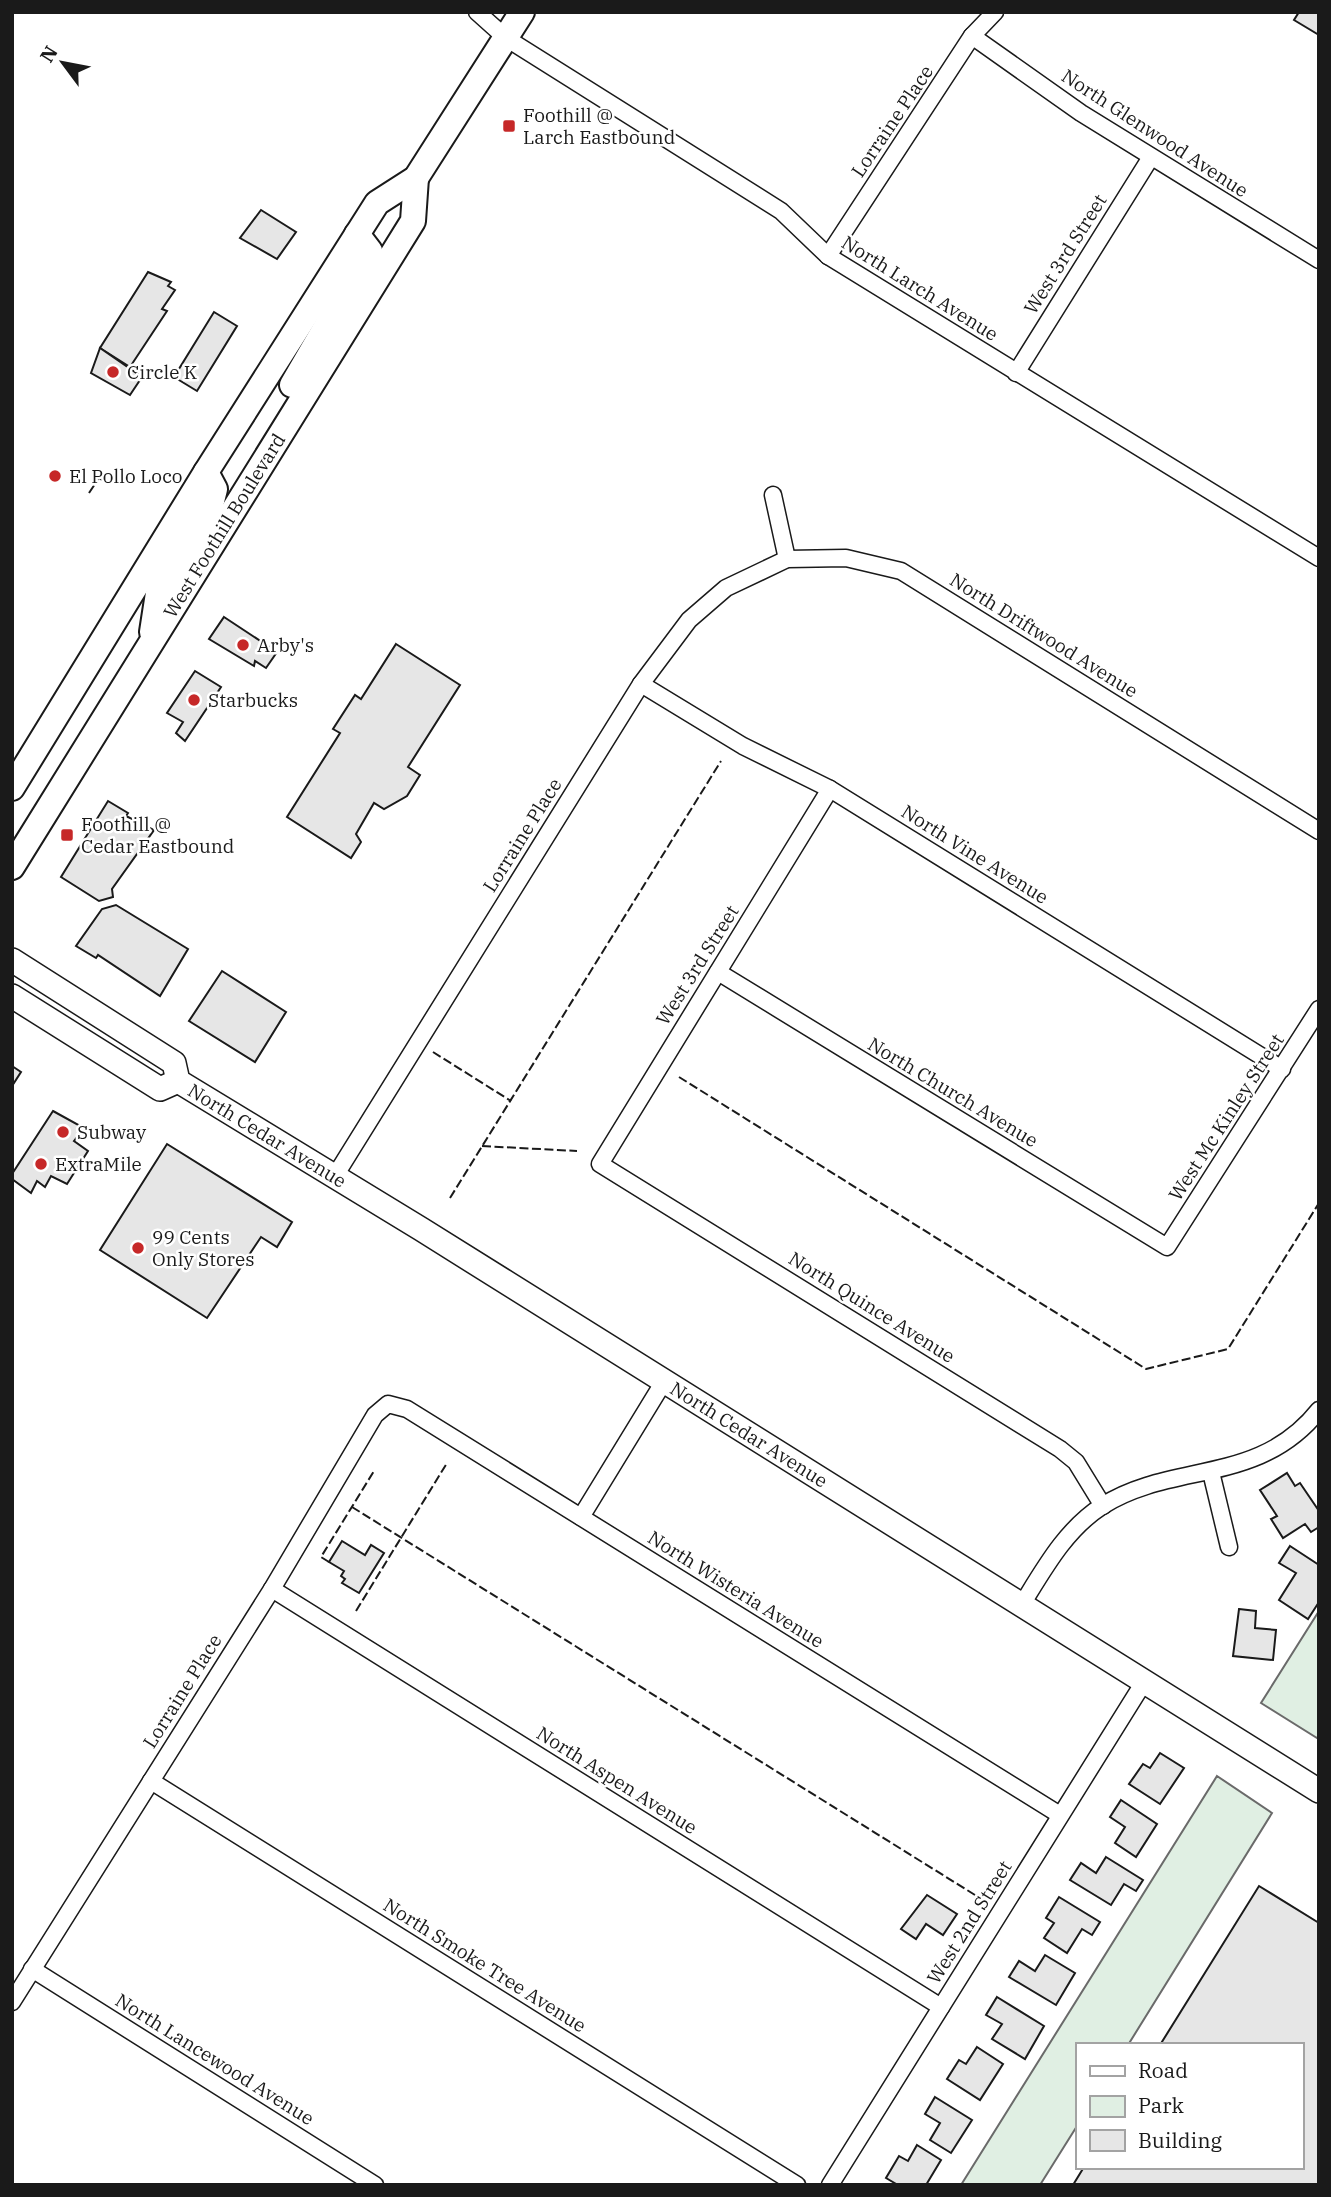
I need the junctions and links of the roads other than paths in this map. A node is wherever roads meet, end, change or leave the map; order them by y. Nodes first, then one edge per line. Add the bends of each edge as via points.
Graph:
1 (477, 12) edge
2 (522, 12) edge
3 (995, 12) edge
4 (972, 36) junction
5 (506, 38) junction
6 (1151, 158) junction
7 (416, 178) junction
8 (357, 234) junction
9 (828, 256) junction
10 (1319, 260) edge
11 (1016, 373) junction
12 (287, 423) junction
13 (206, 472) junction
14 (773, 495) dead end
15 (1319, 558) edge
16 (787, 559) junction
17 (151, 643) junction
18 (641, 684) junction
19 (12, 788) edge
20 (830, 789) junction
21 (1319, 831) edge
22 (12, 867) edge
23 (12, 960) edge
24 (718, 972) junction
25 (12, 996) edge
26 (1319, 1009) edge
27 (1282, 1069) junction
28 (178, 1081) junction
29 (600, 1164) joint
30 (335, 1176) junction
31 (1167, 1247) joint
32 (663, 1383) junction
33 (388, 1404) joint
34 (1319, 1410) edge
35 (1211, 1472) junction
36 (1103, 1506) junction
37 (581, 1517) junction
38 (1228, 1547) dead end
39 (272, 1589) junction
40 (1021, 1605) junction
41 (1144, 1682) junction
42 (151, 1781) junction
43 (1319, 1791) edge
44 (1060, 1815) junction
45 (32, 1969) junction
46 (12, 2003) edge
47 (941, 2007) junction
48 (376, 2185) edge
49 (797, 2185) edge
50 (830, 2185) edge

1 - 5 street, North Larch Avenue
2 - 5 main road
3 - 4 street, Lorraine Place
4 - 6 street, North Glenwood Avenue
4 - 9 street, Lorraine Place
5 - 7 main road
5 - 9 street, North Larch Avenue via 781,211
6 - 10 street, North Glenwood Avenue
6 - 11 street, West 3rd Street
7 - 8 main road via 377,203
7 - 12 main road, West Foothill Boulevard via 414,221
8 - 12 main road via 370,251 289,390
8 - 13 main road
9 - 11 street, North Larch Avenue
11 - 15 street, North Larch Avenue
12 - 17 main road, West Foothill Boulevard
13 - 17 main road via 215,489 211,509 158,593
13 - 19 main road
14 - 16 street
16 - 18 street, Lorraine Place via 726,588 689,620
16 - 21 street, North Driftwood Avenue via 846,558 901,571
17 - 22 main road, West Foothill Boulevard
18 - 20 street, North Vine Avenue via 743,746
18 - 30 street, Lorraine Place
20 - 24 street, West 3rd Street
20 - 27 street, North Vine Avenue
23 - 28 main road, North Cedar Avenue via 174,1063
24 - 29 street, West 3rd Street
24 - 31 street, North Church Avenue
25 - 28 main road, North Cedar Avenue via 160,1088
26 - 27 street, West Mc Kinley Street
27 - 31 street, West Mc Kinley Street
28 - 30 main road, North Cedar Avenue
29 - 36 street, North Quince Avenue via 1060,1449 1076,1462
30 - 32 main road, North Cedar Avenue
32 - 37 street
32 - 40 main road, North Cedar Avenue
33 - 37 street, North Wisteria Avenue via 407,1409
33 - 39 street, Lorraine Place via 375,1415
34 - 35 street via 1290,1440 1250,1461
35 - 36 street via 1137,1490
35 - 38 street
36 - 40 street via 1061,1544
37 - 44 street, North Wisteria Avenue
39 - 42 street, Lorraine Place
39 - 47 street, North Aspen Avenue
40 - 41 main road, North Cedar Avenue
41 - 43 main road, North Cedar Avenue
41 - 44 street, West 2nd Street
42 - 45 street, Lorraine Place
42 - 49 street, North Smoke Tree Avenue
44 - 47 street, West 2nd Street
45 - 46 street, Lorraine Place
45 - 48 street, North Lancewood Avenue
47 - 50 street, West 2nd Street

